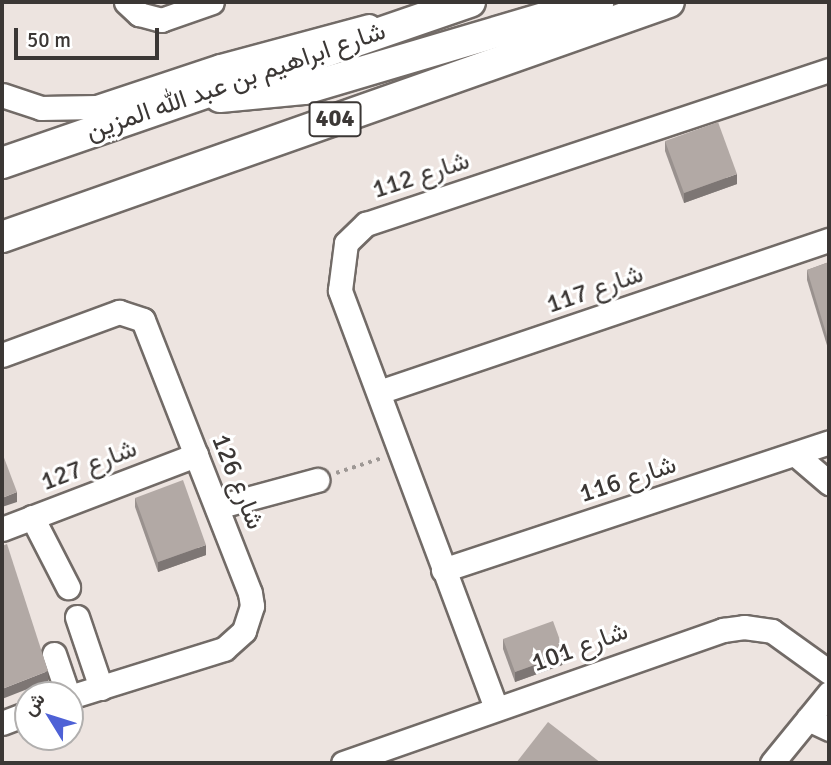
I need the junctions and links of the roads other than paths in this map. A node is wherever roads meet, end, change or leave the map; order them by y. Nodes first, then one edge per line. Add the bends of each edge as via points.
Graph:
1 (126, 2) edge
2 (212, 2) edge
3 (470, 2) edge
4 (598, 2) edge
5 (669, 2) edge
6 (421, 19) junction
7 (829, 70) edge
8 (2, 95) edge
9 (192, 96) junction
10 (2, 163) edge
11 (2, 237) edge
12 (829, 240) edge
13 (2, 355) edge
14 (379, 393) junction
15 (829, 442) edge
16 (795, 454) junction
17 (196, 455) junction
18 (317, 480) road end
19 (829, 483) edge
20 (217, 507) junction
21 (32, 517) junction
22 (2, 529) edge
23 (443, 570) junction
24 (68, 587) dead end
25 (77, 617) dead end
26 (54, 654) dead end
27 (829, 672) edge
28 (64, 681) edge
29 (101, 688) junction
30 (84, 692) edge
31 (829, 693) edge
32 (496, 708) junction
33 (808, 719) junction
34 (829, 729) edge
35 (343, 763) edge
36 (772, 763) edge

1 - 2 street via 139,14 161,20
3 - 6 main road, شارع ابراهيم بن عبد الله المزين / 404
4 - 9 main road via 304,89 241,97
5 - 11 main road, 404
6 - 8 street via 328,34 97,107 41,108
6 - 9 main road, شارع ابراهيم بن عبد الله المزين / 404
7 - 14 street, شارع 112 via 366,223 346,243 340,290
9 - 10 main road, شارع ابراهيم بن عبد الله المزين / 404
12 - 14 street, شارع 117
13 - 17 street, شارع 126 via 119,312 136,315 148,327
14 - 23 street, شارع 112
15 - 16 street, شارع 116
16 - 19 street
16 - 23 street, شارع 116
17 - 20 street, شارع 126
17 - 21 street, شارع 127
18 - 20 street
20 - 29 street, شارع 126 via 250,593 252,606 244,631 224,649
21 - 22 street, شارع 127
21 - 24 street
23 - 32 street, شارع 112
25 - 29 street
26 - 28 street
27 - 32 street, شارع 101 via 772,631 744,627 699,635
29 - 30 street, شارع 126
31 - 33 street
32 - 35 street, شارع 101
33 - 34 street
33 - 36 street

